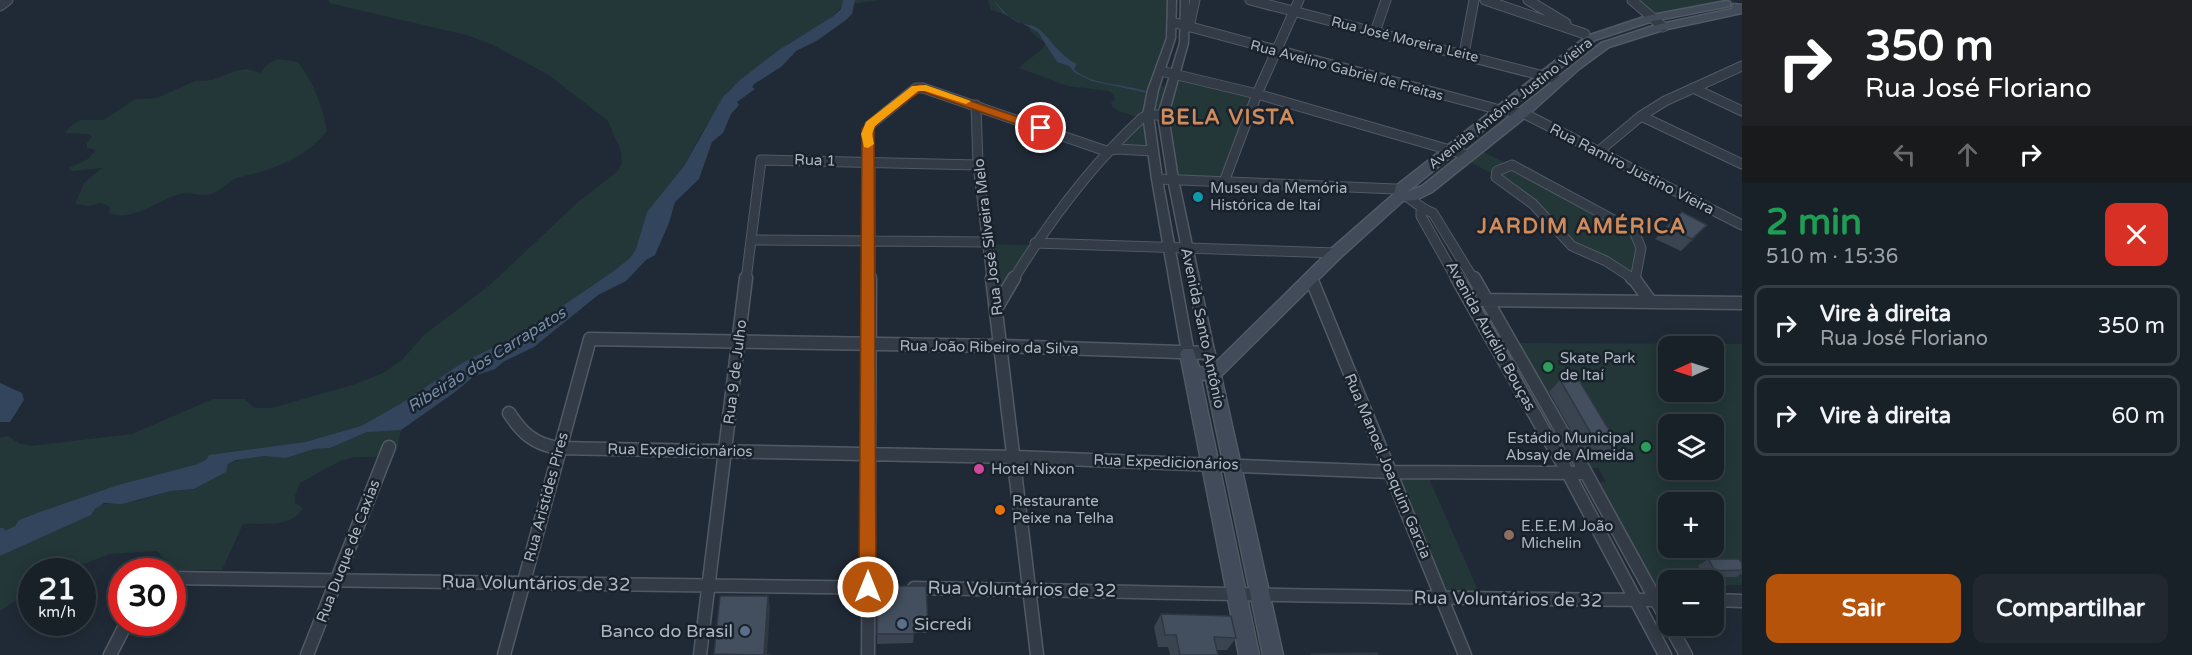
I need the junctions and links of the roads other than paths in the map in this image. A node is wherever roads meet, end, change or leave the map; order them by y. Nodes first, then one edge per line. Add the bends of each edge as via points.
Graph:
1 (8, 0) edge
2 (1172, 0) edge
3 (1185, 0) edge
4 (1195, 0) edge
5 (1250, 0) edge
6 (1299, 0) edge
7 (1386, 0) edge
8 (1474, 0) edge
9 (1485, 0) edge
10 (1528, 0) edge
11 (1632, 0) edge
12 (0, 6) edge
13 (1740, 7) edge
14 (1294, 12) junction
15 (1651, 18) junction
16 (1172, 22) junction
17 (1187, 26) junction
18 (1663, 27) junction
19 (1375, 32) junction
20 (1588, 36) junction
21 (1605, 45) junction
22 (1276, 52) junction
23 (1464, 54) junction
24 (1742, 66) edge
25 (1161, 71) junction
26 (1175, 74) junction
27 (1542, 74) junction
28 (1559, 80) junction
29 (1693, 88) junction
30 (1257, 94) junction
31 (976, 105) junction
32 (1500, 110) junction
33 (1742, 111) edge
34 (1522, 113) junction
35 (1148, 115) junction
36 (1163, 115) junction
37 (1641, 116) junction
38 (1450, 149) junction
39 (1152, 151) junction
40 (1599, 151) junction
41 (1106, 152) junction
42 (1467, 155) junction
43 (761, 160) joint
44 (870, 162) junction
45 (1742, 164) edge
46 (978, 165) junction
47 (1156, 178) junction
48 (1173, 179) junction
49 (1224, 182) junction
50 (1404, 194) junction
51 (1424, 210) junction
52 (1742, 225) edge
53 (751, 240) junction
54 (869, 240) junction
55 (988, 242) junction
56 (1035, 243) junction
57 (1168, 247) junction
58 (1187, 248) junction
59 (1336, 253) junction
60 (1310, 278) junction
61 (1635, 280) junction
62 (1471, 300) junction
63 (1487, 300) junction
64 (1650, 301) junction
65 (1742, 303) edge
66 (997, 307) junction
67 (590, 339) joint
68 (739, 342) junction
69 (869, 344) junction
70 (1001, 346) junction
71 (1188, 352) junction
72 (1209, 353) junction
73 (1192, 373) junction
74 (1213, 374) junction
75 (509, 412) dead end
76 (389, 447) dead end
77 (558, 448) junction
78 (726, 450) junction
79 (868, 452) junction
80 (1015, 457) junction
81 (1211, 464) junction
82 (1232, 465) junction
83 (1391, 472) junction
84 (1568, 473) junction
85 (1586, 473) junction
86 (186, 578) edge
87 (337, 579) junction
88 (523, 583) junction
89 (708, 585) junction
90 (868, 587) junction
91 (1029, 589) junction
92 (1237, 593) junction
93 (1259, 593) junction
94 (1658, 593) edge
95 (1443, 599) junction
96 (1636, 600) junction
97 (1658, 600) edge
98 (1724, 600) edge
99 (1742, 600) edge
100 (120, 636) edge
101 (1676, 636) edge
102 (110, 655) edge
103 (307, 655) edge
104 (504, 655) edge
105 (700, 655) edge
106 (868, 655) edge
107 (1037, 655) edge
108 (1249, 655) edge
109 (1273, 655) edge
110 (1466, 655) edge
111 (1665, 655) edge
112 (1686, 655) edge

1 - 12 street
2 - 16 street, Avenida Santo Antônio
3 - 17 street, Avenida Santo Antônio
4 - 17 street
5 - 14 street, Rua José Moreira Leite
6 - 14 street
7 - 19 street
8 - 23 street
9 - 20 street
10 - 20 street
11 - 15 street
13 - 15 main road, Avenida Antônio Justino Vieira via 1721,4
13 - 18 main road, Avenida Antônio Justino Vieira via 1738,11
14 - 19 street, Rua José Moreira Leite
14 - 22 street
15 - 18 street
15 - 20 main road, Avenida Antônio Justino Vieira
16 - 17 street, Rua Avelino Gabriel de Freitas
16 - 25 street, Avenida Santo Antônio
17 - 22 street, Rua Avelino Gabriel de Freitas
17 - 26 street, Avenida Santo Antônio
18 - 21 main road, Avenida Antônio Justino Vieira
19 - 23 street, Rua José Moreira Leite
20 - 21 street
20 - 27 main road, Avenida Antônio Justino Vieira
21 - 28 main road, Avenida Antônio Justino Vieira
22 - 30 street
22 - 32 street, Rua Avelino Gabriel de Freitas
23 - 27 street, Rua José Moreira Leite
24 - 29 street
25 - 26 street
25 - 35 street, Avenida Santo Antônio
26 - 30 street
26 - 36 street, Avenida Santo Antônio
27 - 28 street, Rua José Moreira Leite
27 - 32 main road, Avenida Antônio Justino Vieira
28 - 34 main road, Avenida Antônio Justino Vieira
29 - 33 street
29 - 37 street
30 - 38 street
30 - 49 street
31 - 41 street
31 - 44 street via 916,88 870,125
31 - 46 street, Rua José Silveira Melo
32 - 34 street, Rua Avelino Gabriel de Freitas
32 - 38 main road, Avenida Antônio Justino Vieira
34 - 40 street, Rua Ramiro Justino Vieira
34 - 42 main road, Avenida Antônio Justino Vieira
35 - 36 street
35 - 39 street, Avenida Santo Antônio
35 - 41 street
36 - 48 street, Avenida Santo Antônio
37 - 40 street
37 - 45 street
38 - 42 street
38 - 50 main road, Avenida Antônio Justino Vieira
39 - 41 street
39 - 47 street, Avenida Santo Antônio
40 - 52 street, Rua Ramiro Justino Vieira
41 - 56 street
42 - 50 main road, Avenida Antônio Justino Vieira via 1427,189
43 - 44 street, Rua 1
43 - 53 street, Rua 9 de Julho
44 - 46 street, Rua 1
44 - 54 street
46 - 55 street, Rua José Silveira Melo
47 - 48 street
47 - 57 street, Avenida Santo Antônio
48 - 49 street
48 - 58 street, Avenida Santo Antônio
49 - 50 street
50 - 51 street, Avenida Aurélio Bouças
50 - 59 main road, Avenida Antônio Justino Vieira
51 - 62 street, Avenida Aurélio Bouças via 1421,216
51 - 63 street, Avenida Aurélio Bouças via 1438,219
53 - 54 street
53 - 68 street, Rua 9 de Julho
54 - 55 street
54 - 69 street
55 - 66 street, Rua José Silveira Melo
56 - 57 street
56 - 66 street
57 - 58 street
57 - 71 street, Avenida Santo Antônio
58 - 59 street
58 - 72 street, Avenida Santo Antônio
59 - 60 main road, Avenida Antônio Justino Vieira
60 - 74 main road, Avenida Antônio Justino Vieira
60 - 83 street, Rua Manoel Joaquim Garcia
61 - 61 street via 1569,243 1533,204 1496,177 1497,171 1512,165 1634,231 1641,246
61 - 64 street
62 - 63 street
62 - 84 street, Avenida Aurélio Bouças
63 - 64 street
63 - 85 street, Avenida Aurélio Bouças
64 - 65 street
66 - 70 street, Rua José Silveira Melo
67 - 68 street, Rua João Ribeiro da Silva
67 - 77 street, Rua Aristides Pires
68 - 69 street, Rua João Ribeiro da Silva
68 - 78 street, Rua 9 de Julho
69 - 70 street, Rua João Ribeiro da Silva
69 - 79 street
70 - 71 street, Rua João Ribeiro da Silva
70 - 80 street, Rua José Silveira Melo
71 - 72 street, Rua João Ribeiro da Silva
71 - 73 main road, Avenida Santo Antônio
72 - 74 street, Avenida Santo Antônio
73 - 74 main road
73 - 81 main road, Avenida Santo Antônio
74 - 82 main road, Avenida Santo Antônio
75 - 77 street, Rua Expedicionários via 531,442
76 - 87 street, Rua Duque de Caxias
77 - 78 street, Rua Expedicionários
77 - 88 street, Rua Aristides Pires
78 - 79 street, Rua Expedicionários
78 - 89 street, Rua 9 de Julho
79 - 80 street, Rua Expedicionários
79 - 90 street
80 - 81 street, Rua Expedicionários
80 - 91 street, Rua José Silveira Melo
81 - 82 street, Rua Expedicionários
81 - 92 main road, Avenida Santo Antônio
82 - 83 street, Rua Expedicionários
82 - 93 main road, Avenida Santo Antônio
83 - 84 street, Rua Expedicionários
83 - 95 street, Rua Manoel Joaquim Garcia
84 - 85 street, Rua Expedicionários
84 - 96 street, Avenida Aurélio Bouças
85 - 94 street, Avenida Aurélio Bouças
86 - 87 street, Rua Voluntários de 32
87 - 88 street, Rua Voluntários de 32
87 - 103 street, Rua Duque de Caxias
88 - 89 street, Rua Voluntários de 32
88 - 104 street, Rua Aristides Pires
89 - 90 street, Rua Voluntários de 32
89 - 105 street, Rua 9 de Julho
90 - 91 street, Rua Voluntários de 32
90 - 106 street
91 - 92 street, Rua Voluntários de 32
91 - 107 street, Rua José Silveira Melo
92 - 93 street, Rua Voluntários de 32
92 - 108 main road, Avenida Santo Antônio
93 - 95 street, Rua Voluntários de 32
93 - 109 main road, Avenida Santo Antônio
95 - 96 street, Rua Voluntários de 32
95 - 110 street, Rua Manoel Joaquim Garcia
96 - 97 street, Rua Voluntários de 32
96 - 111 street, Avenida Aurélio Bouças
98 - 99 street
100 - 102 street
101 - 112 street, Avenida Aurélio Bouças

